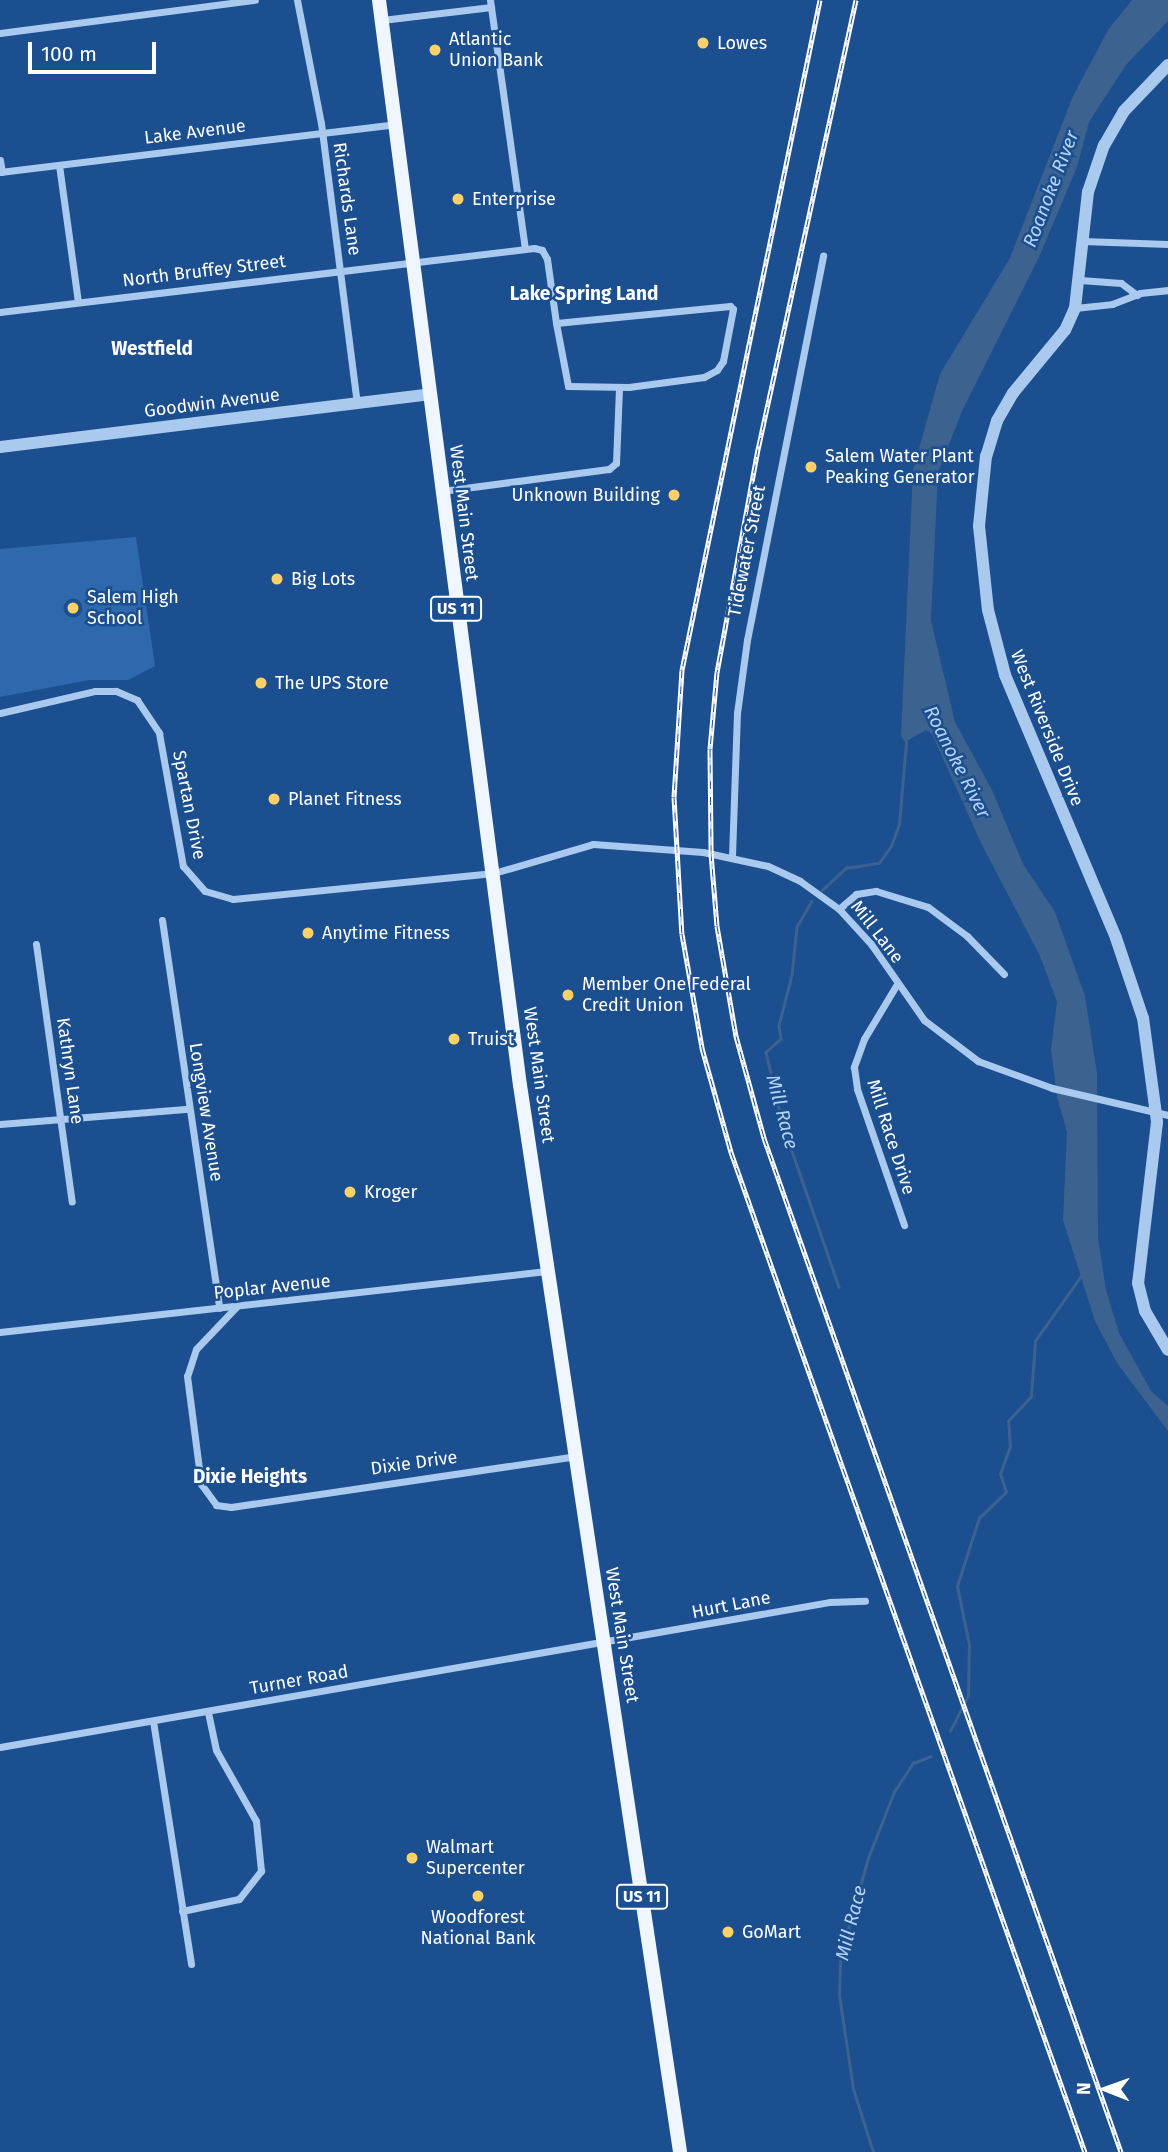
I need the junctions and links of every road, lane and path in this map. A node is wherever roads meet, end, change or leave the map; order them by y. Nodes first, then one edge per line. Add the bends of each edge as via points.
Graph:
1 (256, 0) edge
2 (297, 0) edge
3 (379, 0) edge
4 (210, 3) edge
5 (491, 3) edge
6 (382, 20) junction
7 (0, 33) edge
8 (1168, 65) edge
9 (395, 124) junction
10 (322, 132) junction
11 (0, 160) edge
12 (59, 165) junction
13 (1, 172) edge
14 (1082, 241) junction
15 (1168, 244) edge
16 (525, 248) junction
17 (823, 255) dead end
18 (412, 261) junction
19 (340, 270) junction
20 (1080, 280) junction
21 (1168, 290) edge
22 (1137, 295) junction
23 (78, 303) junction
24 (1075, 308) junction
25 (0, 312) edge
26 (556, 323) junction
27 (618, 388) junction
28 (429, 394) junction
29 (357, 402) junction
30 (0, 447) edge
31 (442, 491) junction
32 (0, 713) edge
33 (732, 856) junction
34 (494, 873) junction
35 (839, 909) junction
36 (162, 920) dead end
37 (36, 944) dead end
38 (1004, 974) dead end
39 (897, 985) junction
40 (188, 1109) junction
41 (1163, 1114) edge
42 (60, 1116) junction
43 (0, 1124) edge
44 (72, 1202) dead end
45 (904, 1225) dead end
46 (548, 1271) junction
47 (237, 1306) junction
48 (219, 1308) junction
49 (0, 1332) edge
50 (1168, 1350) edge
51 (576, 1456) junction
52 (865, 1601) dead end
53 (604, 1643) junction
54 (208, 1712) junction
55 (153, 1721) junction
56 (0, 1747) edge
57 (182, 1912) junction
58 (191, 1964) dead end
59 (680, 2152) edge

1 - 4 street
2 - 10 street, Richards Lane
3 - 6 main road, West Main Street / US 11
4 - 7 street
5 - 6 street
5 - 16 street
6 - 9 main road, West Main Street / US 11
8 - 14 street, West Riverside Drive via 1124,111 1104,145 1090,185
9 - 10 street, Lake Avenue
9 - 18 main road, West Main Street / US 11
10 - 12 street, Lake Avenue
10 - 19 street, Richards Lane
11 - 13 street
12 - 13 street, Lake Avenue
12 - 23 street
14 - 15 street
14 - 20 street, West Riverside Drive
16 - 18 street, North Bruffey Street
16 - 26 street via 545,252
17 - 33 street, Tidewater Street via 747,640 737,713
18 - 19 street, North Bruffey Street
18 - 28 main road, West Main Street / US 11
19 - 23 street, North Bruffey Street
19 - 29 street, Richards Lane
20 - 22 street via 1121,283
20 - 24 street, West Riverside Drive
21 - 22 street
22 - 24 street via 1112,304
23 - 25 street, North Bruffey Street
24 - 41 street, West Riverside Drive via 1065,330 1013,393 990,439 980,504 981,566 1005,675 1134,987
26 - 27 street via 565,384 578,390
26 - 27 street via 733,307 723,361 713,374
27 - 31 street via 616,463 609,470
28 - 29 street, Goodwin Avenue
28 - 31 main road, West Main Street / US 11
29 - 30 street, Goodwin Avenue
31 - 34 main road, West Main Street / US 11
32 - 34 street, Spartan Drive via 106,690 136,700 159,733 183,866 192,880 211,893 256,898
33 - 34 street, Mill Lane via 593,844
33 - 35 street, Mill Lane via 785,873
34 - 46 main road, West Main Street / US 11
35 - 38 street via 856,894 876,891 928,907 967,936
35 - 39 street, Mill Lane via 871,944
36 - 40 street, Longview Avenue
37 - 42 street, Kathryn Lane
39 - 41 street, Mill Lane via 924,1020 958,1048 995,1069 1052,1088
39 - 45 street, Mill Race Drive via 864,1040 854,1067 857,1089
40 - 42 street
40 - 48 street, Longview Avenue
41 - 50 street, West Riverside Drive via 1137,1276 1145,1311
42 - 43 street
42 - 44 street, Kathryn Lane
46 - 47 street, Poplar Avenue
46 - 51 main road, West Main Street / US 11
47 - 48 street, Poplar Avenue
47 - 51 street, Dixie Drive via 192,1356 188,1396 207,1498 223,1507
48 - 49 street, Poplar Avenue
51 - 53 main road, West Main Street / US 11
52 - 53 street, Hurt Lane via 830,1602
53 - 54 street, Turner Road
53 - 59 main road, West Main Street / US 11
54 - 55 street, Turner Road
54 - 57 street via 216,1750 256,1821 261,1871 239,1899
55 - 56 street, Turner Road
55 - 57 street
57 - 58 street

